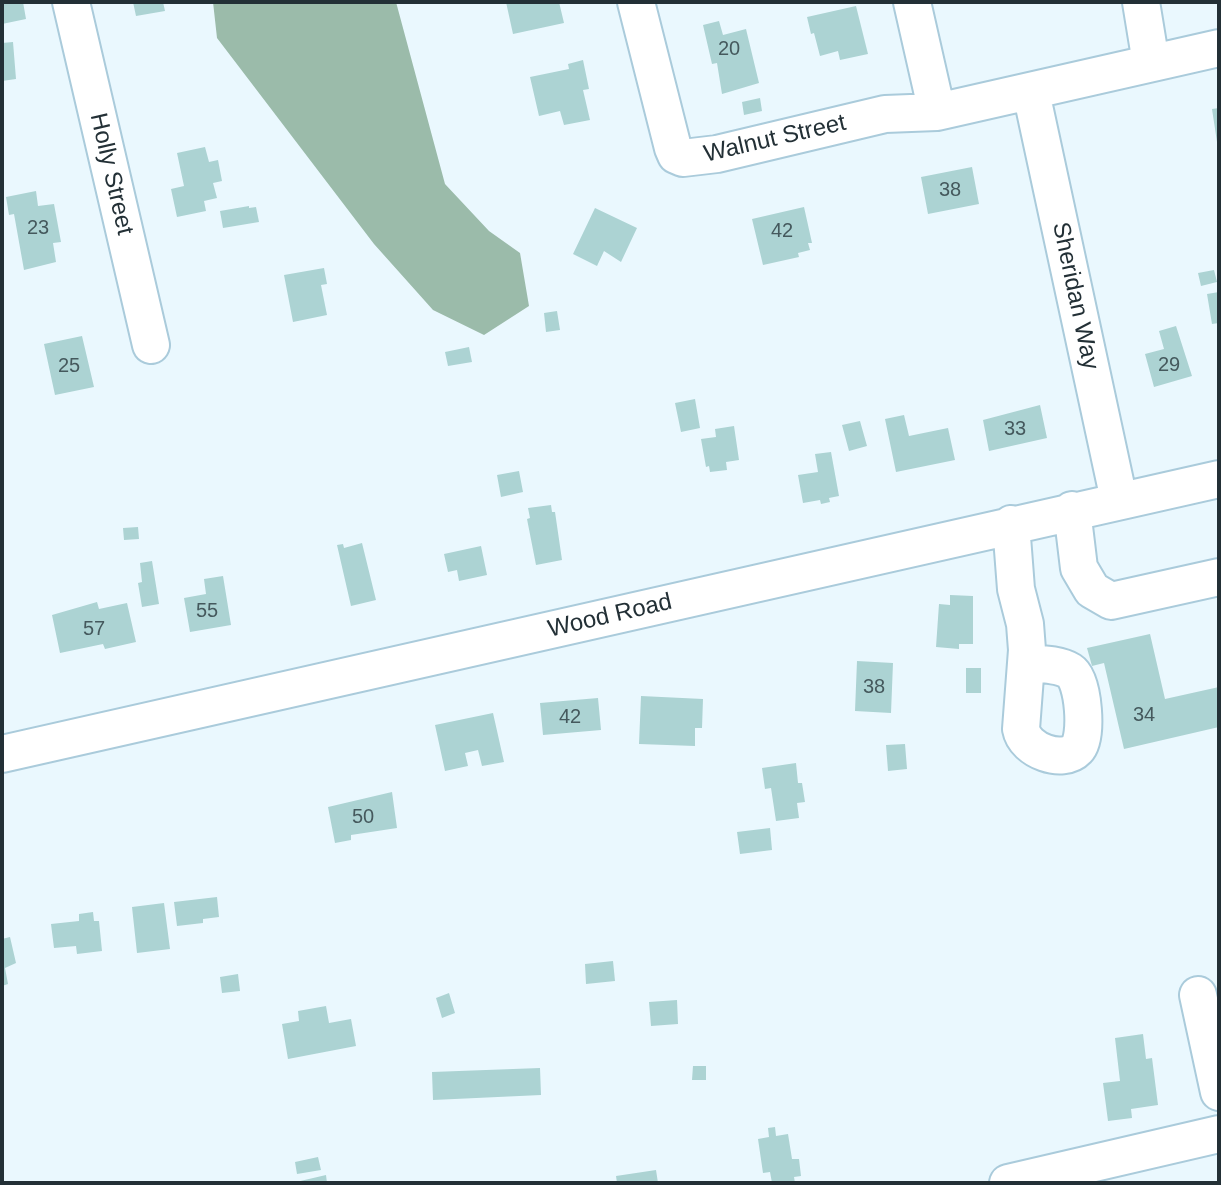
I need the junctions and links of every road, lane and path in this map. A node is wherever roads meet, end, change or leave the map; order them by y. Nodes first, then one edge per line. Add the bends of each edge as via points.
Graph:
1 (71, 2) edge
2 (636, 2) edge
3 (912, 2) edge
4 (1141, 2) edge
5 (1219, 48) edge
6 (1151, 63) junction
7 (1031, 92) junction
8 (937, 112) junction
9 (151, 345) dead end
10 (1219, 479) edge
11 (1119, 500) junction
12 (1072, 510) junction
13 (1011, 524) junction
14 (1219, 577) edge
15 (1027, 663) dead end
16 (2, 754) edge
17 (1198, 995) dead end
18 (1219, 1092) edge
19 (1219, 1134) edge
20 (1008, 1183) edge

1 - 9 street, Holly Street
2 - 8 street, Walnut Street via 673,148 683,158 885,114
3 - 8 street
4 - 6 street
5 - 6 street, Walnut Street
6 - 7 street, Walnut Street
7 - 8 street, Walnut Street
7 - 11 street, Sheridan Way
10 - 11 street, Wood Road
11 - 12 street, Wood Road
12 - 13 street, Wood Road
12 - 14 street via 1079,568 1092,590 1111,601
13 - 15 street
13 - 16 street, Wood Road
17 - 18 street
19 - 20 street

